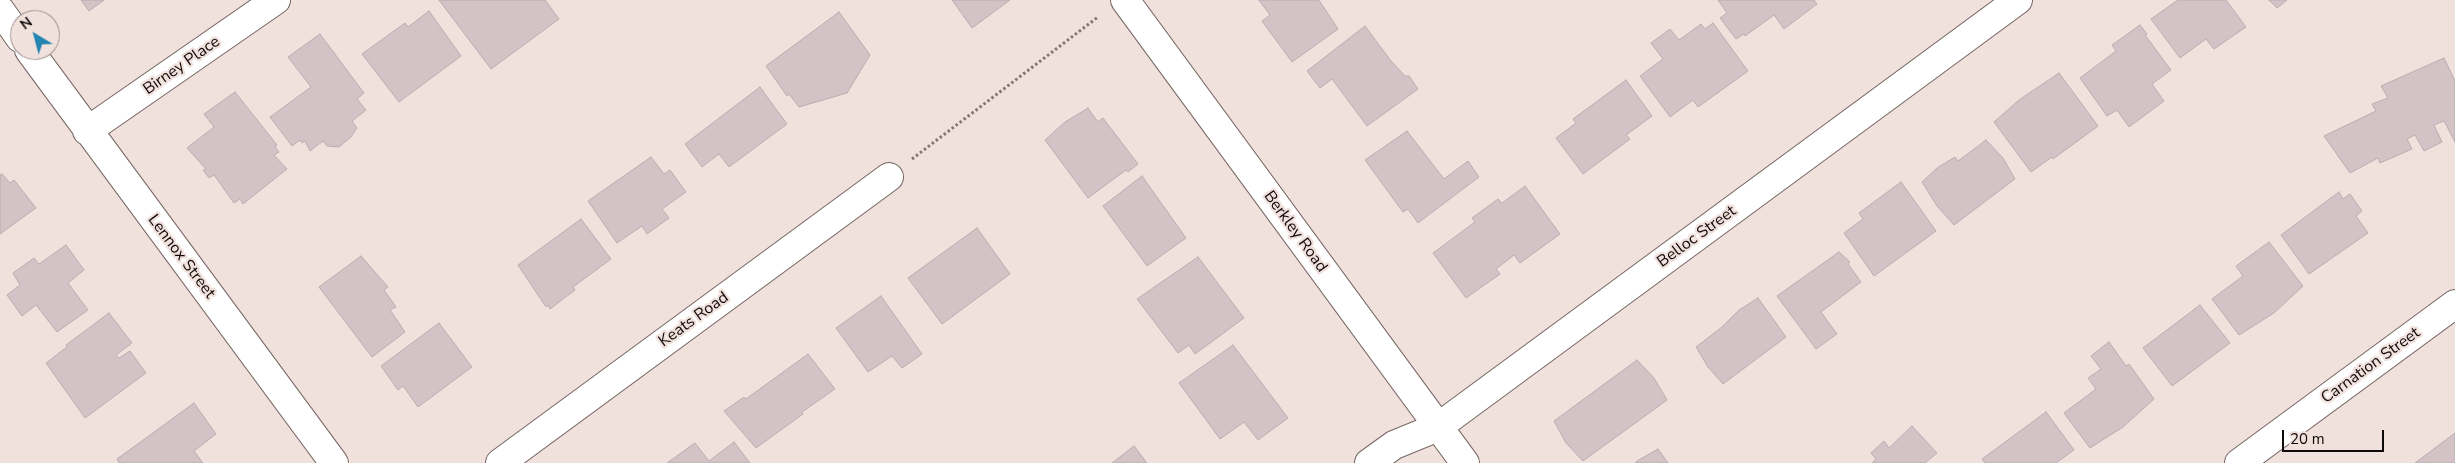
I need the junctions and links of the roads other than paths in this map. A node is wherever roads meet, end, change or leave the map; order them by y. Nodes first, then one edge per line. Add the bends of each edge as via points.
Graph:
1 (276, 0) edge
2 (2018, 0) edge
3 (1114, 7) edge
4 (0, 10) edge
5 (10, 24) edge
6 (36, 60) edge
7 (87, 131) junction
8 (889, 177) road end
9 (2455, 304) edge
10 (1438, 427) junction
11 (334, 463) edge
12 (500, 463) edge
13 (1369, 463) edge
14 (1465, 463) edge
15 (2239, 463) edge

1 - 7 street, Birney Place
2 - 10 street, Belloc Street
3 - 10 street, Berkley Road
4 - 5 street
6 - 7 street, Lennox Street
7 - 11 street, Lennox Street
8 - 12 street, Keats Road
9 - 15 street, Carnation Street
10 - 13 street, Belloc Street via 1394,445
10 - 14 street, Berkley Road

